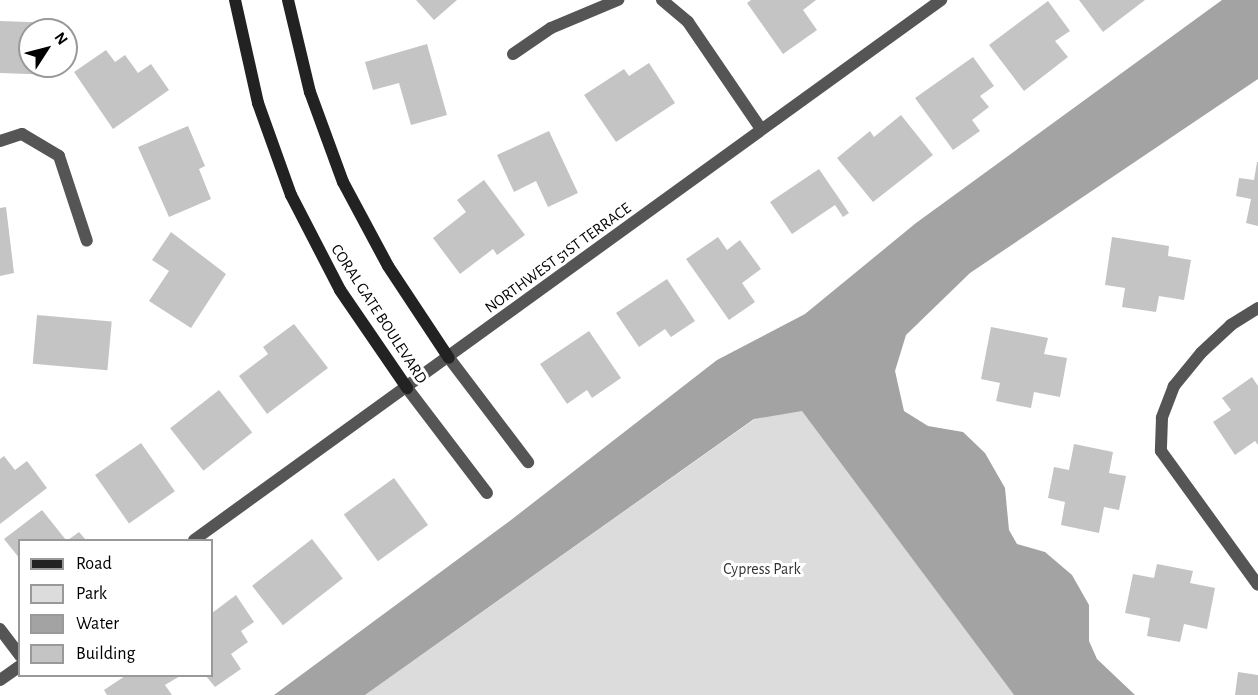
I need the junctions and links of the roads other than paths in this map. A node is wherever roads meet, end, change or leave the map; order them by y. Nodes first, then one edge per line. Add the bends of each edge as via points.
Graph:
1 (235, 0) edge
2 (288, 0) edge
3 (618, 0) edge
4 (662, 0) edge
5 (941, 0) edge
6 (513, 54) dead end
7 (761, 129) junction
8 (0, 141) edge
9 (87, 241) dead end
10 (1258, 308) edge
11 (449, 358) junction
12 (407, 388) junction
13 (528, 462) dead end
14 (487, 493) dead end
15 (195, 539) edge
16 (1258, 585) edge
17 (0, 629) edge
18 (18, 653) edge
19 (18, 667) edge
20 (0, 680) edge

1 - 12 street, CORAL GATE BOULEVARD via 258,103 291,195 340,290
2 - 11 street, CORAL GATE BOULEVARD via 310,92 343,182 388,267
3 - 6 street via 551,28
4 - 7 street via 688,22
5 - 7 street, NORTHWEST 51ST TERRACE
7 - 11 street, NORTHWEST 51ST TERRACE
8 - 9 street via 22,134 59,156
10 - 16 street via 1216,339 1174,386 1162,418 1161,451
11 - 12 street, NORTHWEST 51ST TERRACE
11 - 13 street, CORAL GATE BOULEVARD
12 - 14 street, CORAL GATE BOULEVARD
12 - 15 street, NORTHWEST 51ST TERRACE
17 - 18 street
19 - 20 street

